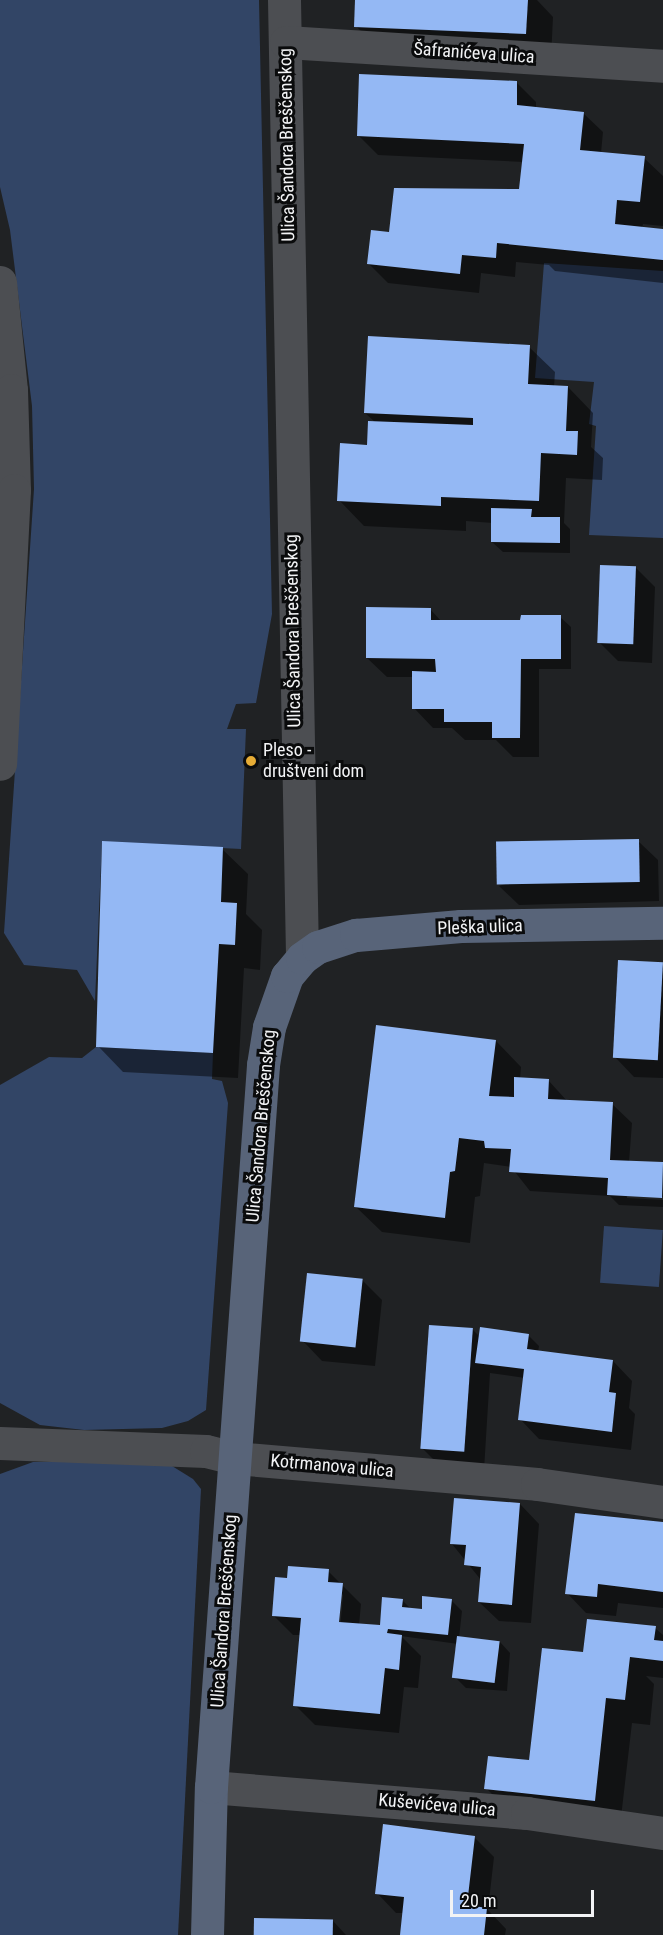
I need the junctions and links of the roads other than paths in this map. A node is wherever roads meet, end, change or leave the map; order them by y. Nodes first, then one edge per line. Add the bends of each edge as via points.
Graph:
1 (284, 0) edge
2 (286, 42) junction
3 (663, 66) edge
4 (0, 282) edge
5 (0, 764) edge
6 (663, 923) edge
7 (302, 958) junction
8 (0, 1443) edge
9 (235, 1458) junction
10 (663, 1503) edge
11 (211, 1787) junction
12 (663, 1833) edge
13 (207, 1935) edge

1 - 2 street, Ulica Šandora Breščenskog
2 - 3 street, Šafranićeva ulica
2 - 7 street, Ulica Šandora Breščenskog via 294,726
4 - 5 street via 11,390 14,490
6 - 7 street, Pleška ulica via 461,926 356,935 318,947
7 - 9 street, Ulica Šandora Breščenskog via 278,997 263,1065
8 - 9 street, Kotrmanova ulica via 195,1450
9 - 10 street, Kotrmanova ulica via 537,1484
9 - 11 street, Ulica Šandora Breščenskog
11 - 12 street, Kuševićeva ulica via 527,1813
11 - 13 street, Ulica Šandora Breščenskog

